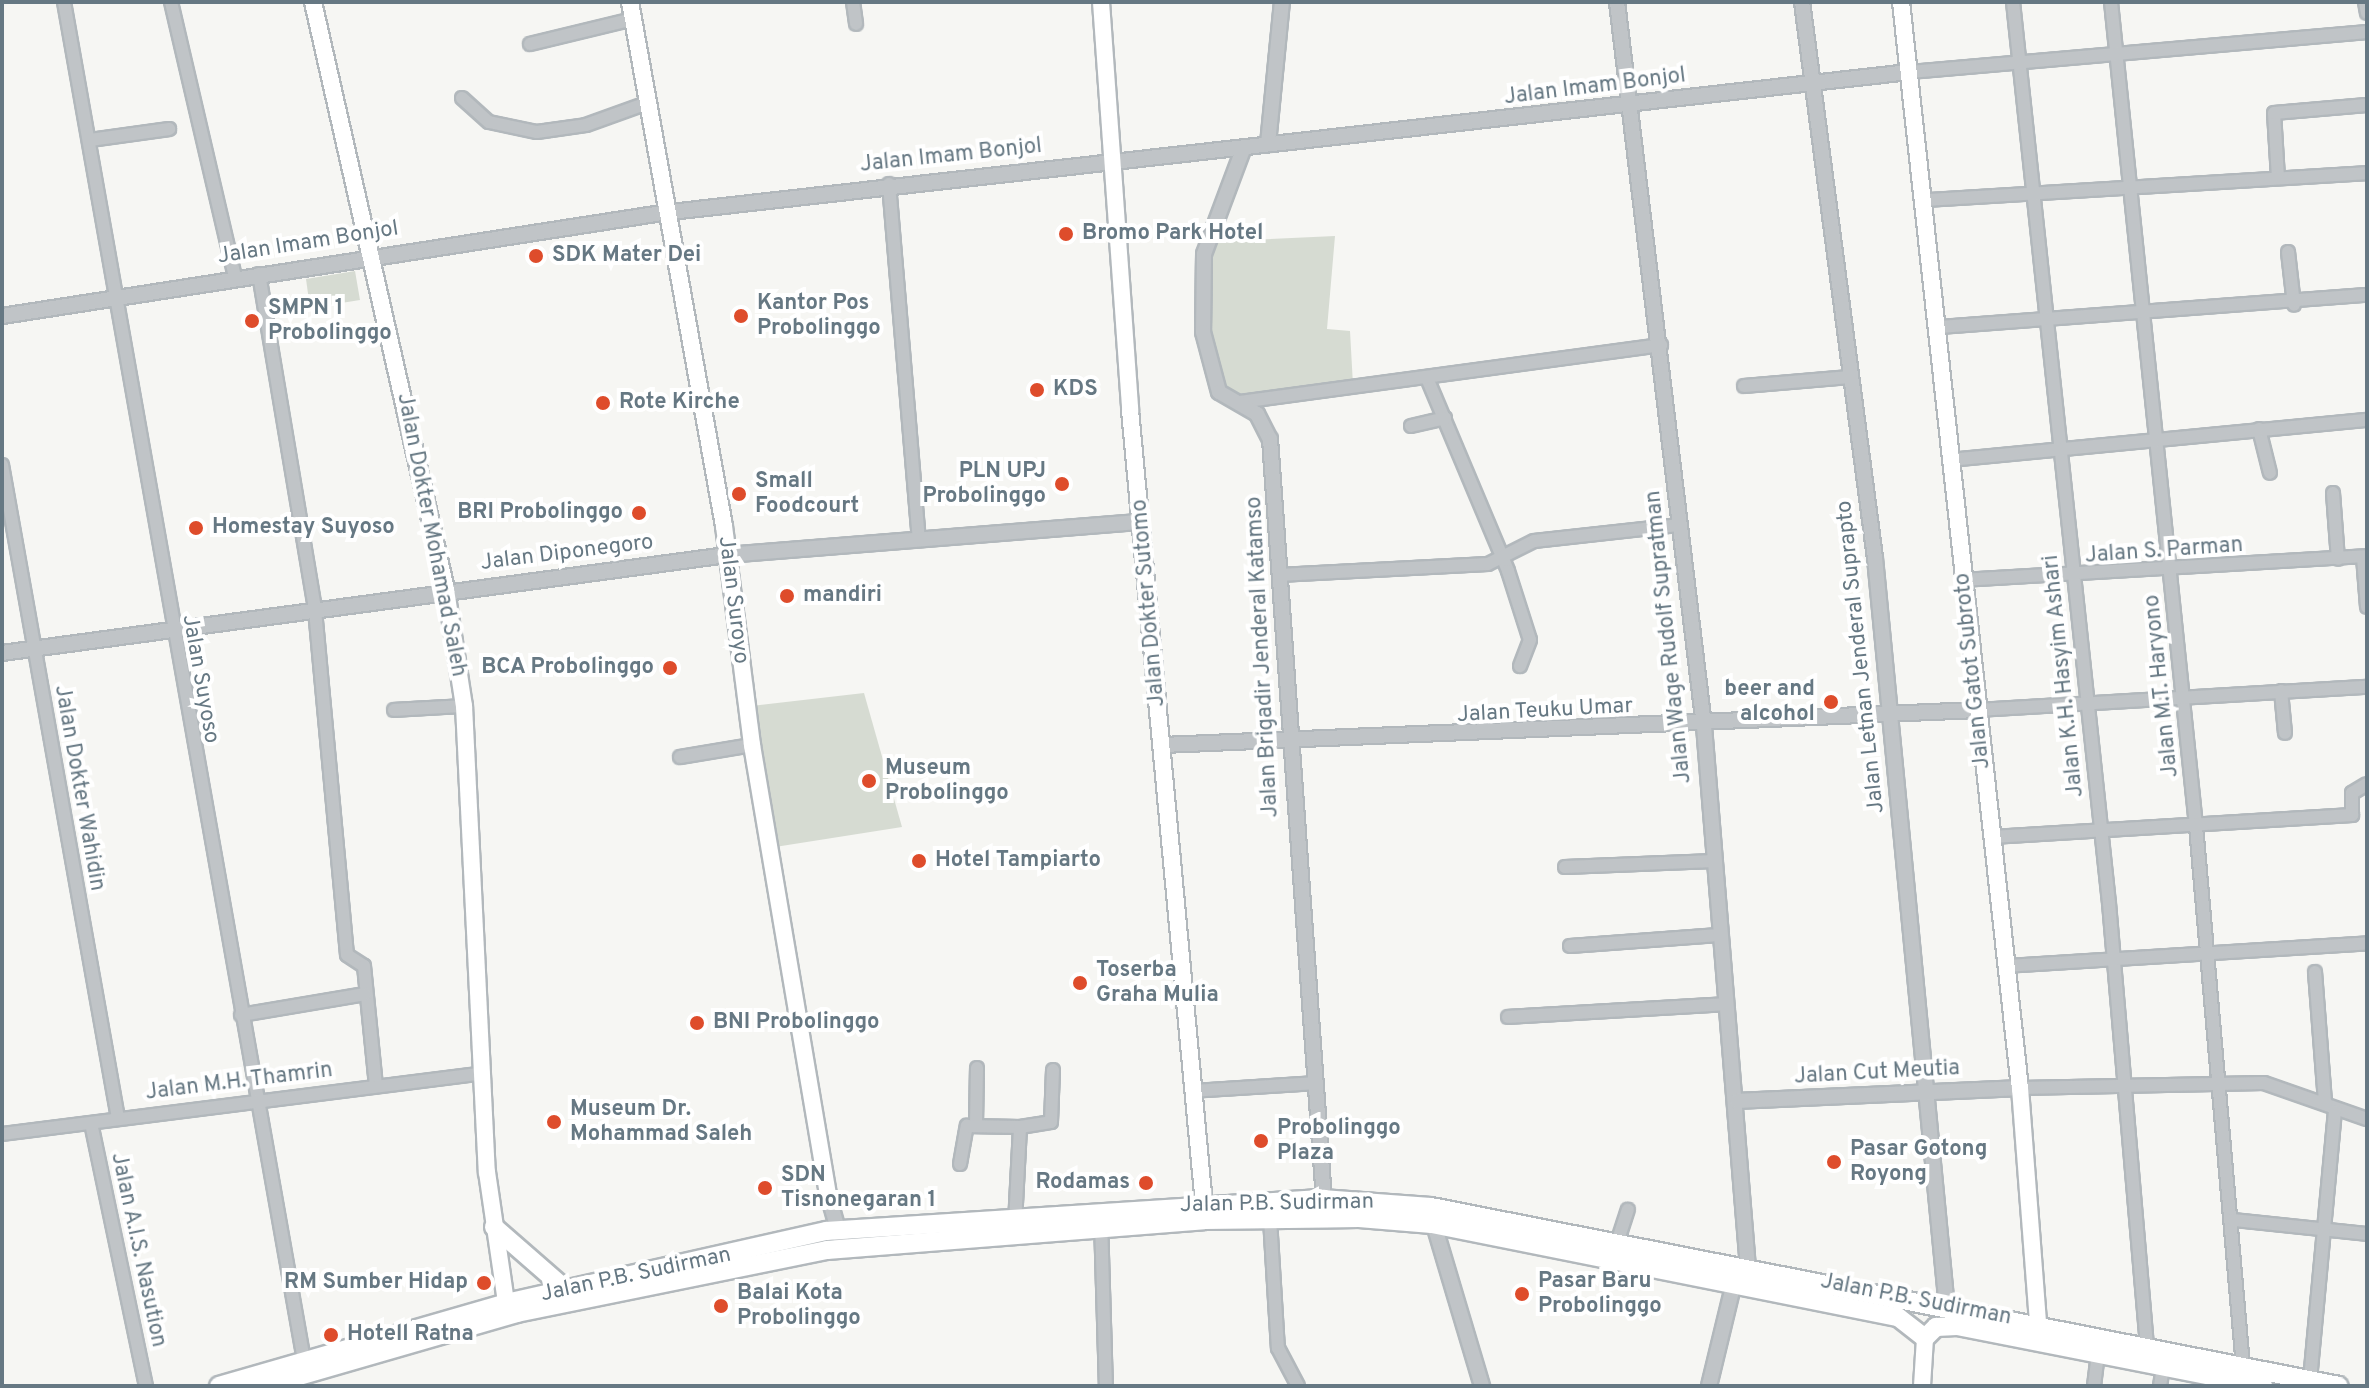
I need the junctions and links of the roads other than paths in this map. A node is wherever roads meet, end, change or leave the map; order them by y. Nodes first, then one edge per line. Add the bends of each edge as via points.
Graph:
1 (64, 2) edge
2 (171, 2) edge
3 (313, 2) edge
4 (630, 2) edge
5 (853, 2) edge
6 (1101, 2) edge
7 (1282, 2) edge
8 (1617, 2) edge
9 (1802, 2) edge
10 (1901, 2) edge
11 (2013, 2) edge
12 (2111, 2) edge
13 (2365, 2) edge
14 (2367, 13) edge
15 (633, 19) junction
16 (856, 24) dead end
17 (2367, 32) edge
18 (530, 44) dead end
19 (2116, 57) junction
20 (2019, 64) junction
21 (1910, 72) junction
22 (1815, 84) junction
23 (462, 98) dead end
24 (647, 103) junction
25 (1630, 104) junction
26 (2367, 105) edge
27 (169, 129) dead end
28 (90, 140) junction
29 (1268, 144) junction
30 (1244, 147) junction
31 (1111, 162) junction
32 (2367, 173) edge
33 (2278, 178) junction
34 (889, 184) junction
35 (2128, 188) junction
36 (2034, 193) junction
37 (1927, 200) junction
38 (662, 213) junction
39 (2288, 252) dead end
40 (373, 254) junction
41 (259, 274) junction
42 (235, 278) junction
43 (2367, 295) edge
44 (113, 298) junction
45 (2294, 305) junction
46 (2142, 315) junction
47 (2, 316) edge
48 (2046, 322) junction
49 (1939, 327) junction
50 (1661, 345) junction
51 (1433, 377) junction
52 (1850, 377) junction
53 (1744, 386) dead end
54 (1249, 403) junction
55 (1445, 418) junction
56 (2367, 420) edge
57 (1411, 426) dead end
58 (2259, 429) junction
59 (2152, 440) junction
60 (2059, 448) junction
61 (1950, 460) junction
62 (2, 465) edge
63 (2270, 473) dead end
64 (2333, 493) dead end
65 (1141, 522) junction
66 (1680, 525) junction
67 (919, 539) junction
68 (727, 555) junction
69 (2365, 557) edge
70 (1508, 559) junction
71 (2338, 559) junction
72 (2170, 571) junction
73 (1279, 575) junction
74 (2073, 577) junction
75 (1963, 580) junction
76 (446, 590) junction
77 (2367, 607) edge
78 (315, 610) junction
79 (171, 631) junction
80 (33, 648) junction
81 (2, 653) edge
82 (1520, 666) dead end
83 (2367, 687) edge
84 (2281, 691) junction
85 (2182, 698) junction
86 (464, 706) junction
87 (2084, 706) junction
88 (394, 710) dead end
89 (1977, 710) junction
90 (1892, 716) junction
91 (1704, 726) junction
92 (2285, 733) dead end
93 (1287, 744) junction
94 (752, 745) junction
95 (1163, 745) junction
96 (680, 757) dead end
97 (2367, 784) edge
98 (2196, 826) junction
99 (2101, 830) junction
100 (1992, 837) junction
101 (1714, 861) junction
102 (1565, 867) dead end
103 (1719, 935) junction
104 (2367, 943) edge
105 (1570, 946) dead end
106 (2208, 952) junction
107 (2114, 959) junction
108 (2006, 966) junction
109 (2315, 972) dead end
110 (365, 994) junction
111 (1727, 1004) junction
112 (241, 1015) junction
113 (1508, 1017) dead end
114 (977, 1068) dead end
115 (1053, 1070) dead end
116 (482, 1073) junction
117 (2218, 1080) junction
118 (1315, 1083) junction
119 (2126, 1084) junction
120 (376, 1086) junction
121 (2020, 1088) junction
122 (1192, 1091) junction
123 (1927, 1093) junction
124 (257, 1100) junction
125 (1737, 1101) junction
126 (2330, 1107) junction
127 (118, 1118) junction
128 (2367, 1119) edge
129 (91, 1123) junction
130 (976, 1124) junction
131 (1020, 1127) junction
132 (2, 1134) edge
133 (960, 1164) dead end
134 (829, 1198) joint
135 (1324, 1199) junction
136 (1204, 1204) junction
137 (1628, 1210) dead end
138 (1015, 1214) junction
139 (1432, 1215) junction
140 (1100, 1219) junction
141 (1270, 1219) junction
142 (2234, 1220) junction
143 (494, 1227) junction
144 (833, 1230) junction
145 (2325, 1230) junction
146 (1014, 1234) junction
147 (2367, 1234) edge
148 (1617, 1243) junction
149 (834, 1249) junction
150 (720, 1264) junction
151 (1748, 1268) junction
152 (1734, 1283) junction
153 (565, 1289) junction
154 (1947, 1308) junction
155 (508, 1310) junction
156 (2038, 1332) junction
157 (1925, 1338) junction
158 (2098, 1353) junction
159 (2153, 1359) junction
160 (304, 1361) junction
161 (2243, 1367) junction
162 (2310, 1380) junction
163 (146, 1386) edge
164 (219, 1386) edge
165 (264, 1386) edge
166 (1106, 1386) edge
167 (1298, 1386) edge
168 (1482, 1386) edge
169 (1709, 1386) edge
170 (1922, 1386) edge
171 (2094, 1386) edge
172 (2160, 1386) edge
173 (2263, 1386) edge
174 (2339, 1386) edge

1 - 28 street, Jalan Suyoso
2 - 42 street
3 - 40 main road, Jalan Dokter Mohamad Saleh
4 - 15 main road, Jalan Suroyo
5 - 16 street
6 - 31 main road, Jalan Dokter Sutomo
7 - 29 street
8 - 25 street, Jalan Wage Rudolf Supratman
9 - 22 street, Jalan Letnan Jenderal Suprapto
10 - 21 main road, Jalan Gatot Subroto
11 - 20 street, Jalan K.H. Hasyim Ashari
12 - 19 street, Jalan M.T. Haryono
13 - 14 street
15 - 18 street
15 - 24 main road, Jalan Suroyo
17 - 19 street
19 - 20 street
19 - 35 street, Jalan M.T. Haryono
20 - 21 street
20 - 36 street, Jalan K.H. Hasyim Ashari
21 - 22 street, Jalan Imam Bonjol
21 - 37 main road, Jalan Gatot Subroto
22 - 25 street, Jalan Imam Bonjol
22 - 52 street, Jalan Letnan Jenderal Suprapto
23 - 24 street via 489,122 537,132 586,125
24 - 38 main road, Jalan Suroyo
25 - 29 street, Jalan Imam Bonjol
25 - 50 street, Jalan Wage Rudolf Supratman
26 - 33 street via 2274,113
27 - 28 street
28 - 44 street, Jalan Suyoso
29 - 30 street, Jalan Imam Bonjol
30 - 31 street, Jalan Imam Bonjol
30 - 54 street, Jalan Brigadir Jenderal Katamso via 1201,267 1209,368 1221,393
31 - 34 street, Jalan Imam Bonjol
31 - 65 main road, Jalan Dokter Sutomo
32 - 33 street
33 - 35 street
34 - 38 street, Jalan Imam Bonjol
34 - 67 street
35 - 36 street
35 - 46 street, Jalan M.T. Haryono
36 - 37 street
36 - 48 street, Jalan K.H. Hasyim Ashari
37 - 49 main road, Jalan Gatot Subroto
38 - 40 street, Jalan Imam Bonjol
38 - 68 main road, Jalan Suroyo
39 - 45 street
40 - 41 street, Jalan Imam Bonjol
40 - 76 main road, Jalan Dokter Mohamad Saleh
41 - 42 street, Jalan Imam Bonjol
41 - 78 street
42 - 44 street, Jalan Imam Bonjol
43 - 45 street
44 - 47 street, Jalan Imam Bonjol
44 - 79 street, Jalan Suyoso
45 - 46 street
46 - 48 street
46 - 59 street, Jalan M.T. Haryono
48 - 49 street
48 - 60 street, Jalan K.H. Hasyim Ashari
49 - 61 main road, Jalan Gatot Subroto
50 - 51 street
50 - 66 street, Jalan Wage Rudolf Supratman
51 - 54 street
51 - 55 street
52 - 53 street
52 - 90 street, Jalan Letnan Jenderal Suprapto
54 - 73 street, Jalan Brigadir Jenderal Katamso via 1270,439
55 - 57 street
55 - 70 street
56 - 58 street
58 - 59 street
58 - 63 street
59 - 60 street
59 - 72 street, Jalan M.T. Haryono
60 - 61 street
60 - 74 street, Jalan K.H. Hasyim Ashari
61 - 75 main road, Jalan Gatot Subroto
62 - 80 street, Jalan Dokter Wahidin
64 - 71 street
65 - 67 street, Jalan Diponegoro
65 - 95 main road, Jalan Dokter Sutomo
66 - 70 street via 1534,541
66 - 91 street, Jalan Wage Rudolf Supratman
67 - 68 street, Jalan Diponegoro
68 - 76 street, Jalan Diponegoro
68 - 94 main road, Jalan Suroyo
69 - 71 street, Jalan S. Parman
69 - 77 street
70 - 73 street
70 - 82 street via 1530,640
71 - 72 street, Jalan S. Parman
72 - 74 street, Jalan S. Parman
72 - 85 street, Jalan M.T. Haryono
73 - 93 street, Jalan Brigadir Jenderal Katamso
74 - 75 street, Jalan S. Parman
74 - 87 street, Jalan K.H. Hasyim Ashari
75 - 89 main road, Jalan Gatot Subroto
76 - 78 street, Jalan Diponegoro
76 - 86 main road, Jalan Dokter Mohamad Saleh
78 - 79 street, Jalan Diponegoro
78 - 110 street via 347,955 363,964
79 - 80 street, Jalan Diponegoro
79 - 112 street, Jalan Suyoso
80 - 81 street, Jalan Diponegoro
80 - 127 street, Jalan Dokter Wahidin
83 - 84 street
84 - 85 street
84 - 92 street
85 - 87 street
85 - 98 street, Jalan M.T. Haryono
86 - 88 street
86 - 116 main road, Jalan Dokter Mohamad Saleh
87 - 89 street
87 - 99 street, Jalan K.H. Hasyim Ashari
89 - 90 street, Jalan Teuku Umar
89 - 100 main road, Jalan Gatot Subroto
90 - 91 street, Jalan Teuku Umar
90 - 123 street, Jalan Letnan Jenderal Suprapto
91 - 93 street, Jalan Teuku Umar
91 - 101 street, Jalan Wage Rudolf Supratman
93 - 95 street, Jalan Teuku Umar
93 - 118 street, Jalan Brigadir Jenderal Katamso
94 - 96 street
94 - 134 main road, Jalan Suroyo
95 - 122 main road, Jalan Dokter Sutomo
97 - 98 street via 2352,793 2352,815
98 - 99 street
98 - 106 street, Jalan M.T. Haryono
99 - 100 street
99 - 107 street, Jalan K.H. Hasyim Ashari
100 - 108 main road, Jalan Gatot Subroto
101 - 102 street
101 - 103 street, Jalan Wage Rudolf Supratman
103 - 105 street
103 - 111 street, Jalan Wage Rudolf Supratman
104 - 106 street
106 - 107 street
106 - 117 street, Jalan M.T. Haryono
107 - 108 street
107 - 119 street, Jalan K.H. Hasyim Ashari
108 - 121 main road, Jalan Gatot Subroto
109 - 126 street
110 - 112 street
110 - 120 street
111 - 113 street
111 - 125 street, Jalan Wage Rudolf Supratman
112 - 124 street, Jalan Suyoso
114 - 130 street
115 - 131 street via 1051,1122
116 - 120 street, Jalan M.H. Thamrin
116 - 143 main road, Jalan Dokter Mohamad Saleh
117 - 119 street
117 - 126 street via 2264,1083
117 - 142 street, Jalan M.T. Haryono
118 - 122 street
118 - 135 street, Jalan Brigadir Jenderal Katamso
119 - 121 street
119 - 159 street, Jalan K.H. Hasyim Ashari
120 - 124 street, Jalan M.H. Thamrin
121 - 123 street, Jalan Cut Meutia
121 - 156 main road, Jalan Gatot Subroto
122 - 136 main road, Jalan Dokter Sutomo
123 - 125 street, Jalan Cut Meutia
123 - 154 street, Jalan Letnan Jenderal Suprapto
124 - 127 street, Jalan M.H. Thamrin
124 - 160 street, Jalan Suyoso
125 - 151 street, Jalan Wage Rudolf Supratman
126 - 128 street
126 - 145 street
127 - 129 street, Jalan M.H. Thamrin
129 - 132 street, Jalan M.H. Thamrin
129 - 163 street, Jalan A.I.S. Nasution
130 - 131 street
130 - 133 street via 963,1133
131 - 138 street
134 - 144 street, Jalan Suroyo
135 - 136 main road, Jalan P.B. Sudirman
135 - 139 main road, Jalan P.B. Sudirman
136 - 140 main road, Jalan P.B. Sudirman
137 - 148 street
138 - 140 main road, Jalan P.B. Sudirman
138 - 144 main road, Jalan P.B. Sudirman
138 - 146 street
139 - 141 main road, Jalan P.B. Sudirman
139 - 148 main road, Jalan P.B. Sudirman
139 - 152 main road, Jalan P.B. Sudirman
139 - 168 street
140 - 141 main road, Jalan P.B. Sudirman
140 - 146 main road, Jalan P.B. Sudirman
140 - 166 street
141 - 167 street via 1278,1348
142 - 145 street
142 - 161 street, Jalan M.T. Haryono
143 - 153 main road
143 - 155 main road, Jalan Dokter Mohamad Saleh
144 - 149 street, Jalan Suroyo
144 - 150 main road, Jalan P.B. Sudirman
145 - 147 street
145 - 162 street
146 - 149 main road, Jalan P.B. Sudirman
148 - 151 main road, Jalan P.B. Sudirman
149 - 150 main road, Jalan P.B. Sudirman
150 - 153 main road, Jalan P.B. Sudirman
150 - 155 main road, Jalan P.B. Sudirman
151 - 154 main road, Jalan P.B. Sudirman
152 - 157 main road, Jalan P.B. Sudirman via 1898,1317
152 - 169 street
153 - 155 main road, Jalan P.B. Sudirman
154 - 156 main road, Jalan P.B. Sudirman
155 - 160 main road, Jalan P.B. Sudirman
155 - 165 main road, Jalan P.B. Sudirman
156 - 157 main road, Jalan P.B. Sudirman via 1945,1325
156 - 158 main road, Jalan P.B. Sudirman
156 - 159 main road, Jalan P.B. Sudirman
157 - 170 main road
158 - 159 main road, Jalan P.B. Sudirman
158 - 171 street
159 - 161 main road, Jalan P.B. Sudirman
159 - 172 street, Jalan K.H. Hasyim Ashari
159 - 173 main road, Jalan P.B. Sudirman
160 - 164 main road, Jalan P.B. Sudirman
161 - 162 main road, Jalan P.B. Sudirman
162 - 174 main road, Jalan P.B. Sudirman

